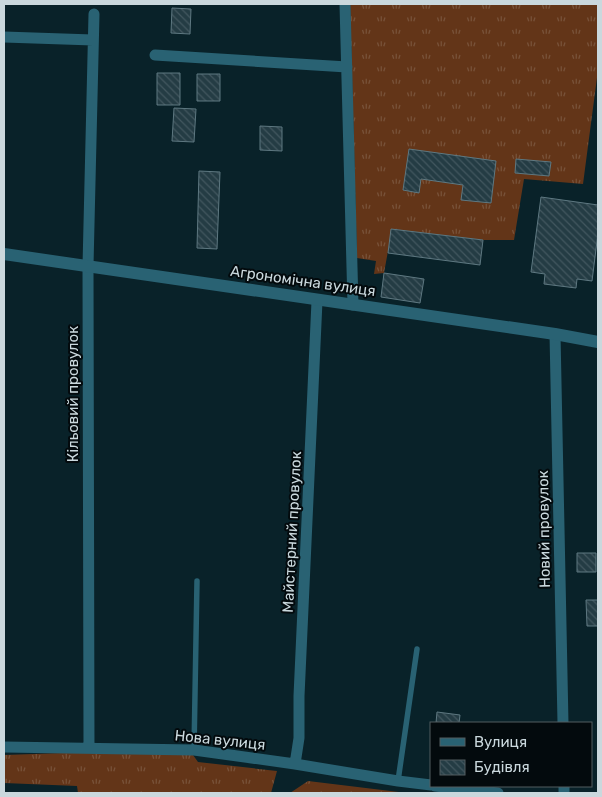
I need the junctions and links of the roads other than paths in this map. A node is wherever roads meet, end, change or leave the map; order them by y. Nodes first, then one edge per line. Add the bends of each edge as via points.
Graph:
1 (344, 4) edge
2 (94, 14) dead end
3 (4, 37) edge
4 (93, 40) junction
5 (156, 55) dead end
6 (347, 67) junction
7 (4, 254) edge
8 (88, 266) junction
9 (317, 301) junction
10 (353, 305) junction
11 (556, 334) junction
12 (598, 342) edge
13 (197, 581) dead end
14 (417, 649) dead end
15 (563, 722) edge
16 (4, 747) edge
17 (89, 748) junction
18 (194, 750) junction
19 (295, 764) junction
20 (398, 781) junction
21 (430, 785) edge
22 (444, 787) edge
23 (498, 793) edge

1 - 6 street
2 - 4 street, Кільовий провулок
3 - 4 street
4 - 8 street, Кільовий провулок
5 - 6 street
6 - 10 street
7 - 8 street, Агрономічна вулиця
8 - 9 street, Агрономічна вулиця
8 - 17 street, Кільовий провулок
9 - 10 street, Агрономічна вулиця
9 - 19 street, Майстерний провулок via 299,738
10 - 11 street, Агрономічна вулиця
11 - 12 street, Агрономічна вулиця
11 - 15 street, Новий провулок
13 - 18 lane
14 - 20 lane
16 - 17 street, Нова вулиця
17 - 18 street, Нова вулиця
18 - 19 street, Нова вулиця
19 - 20 street, Нова вулиця
20 - 21 street, Нова вулиця
22 - 23 street

